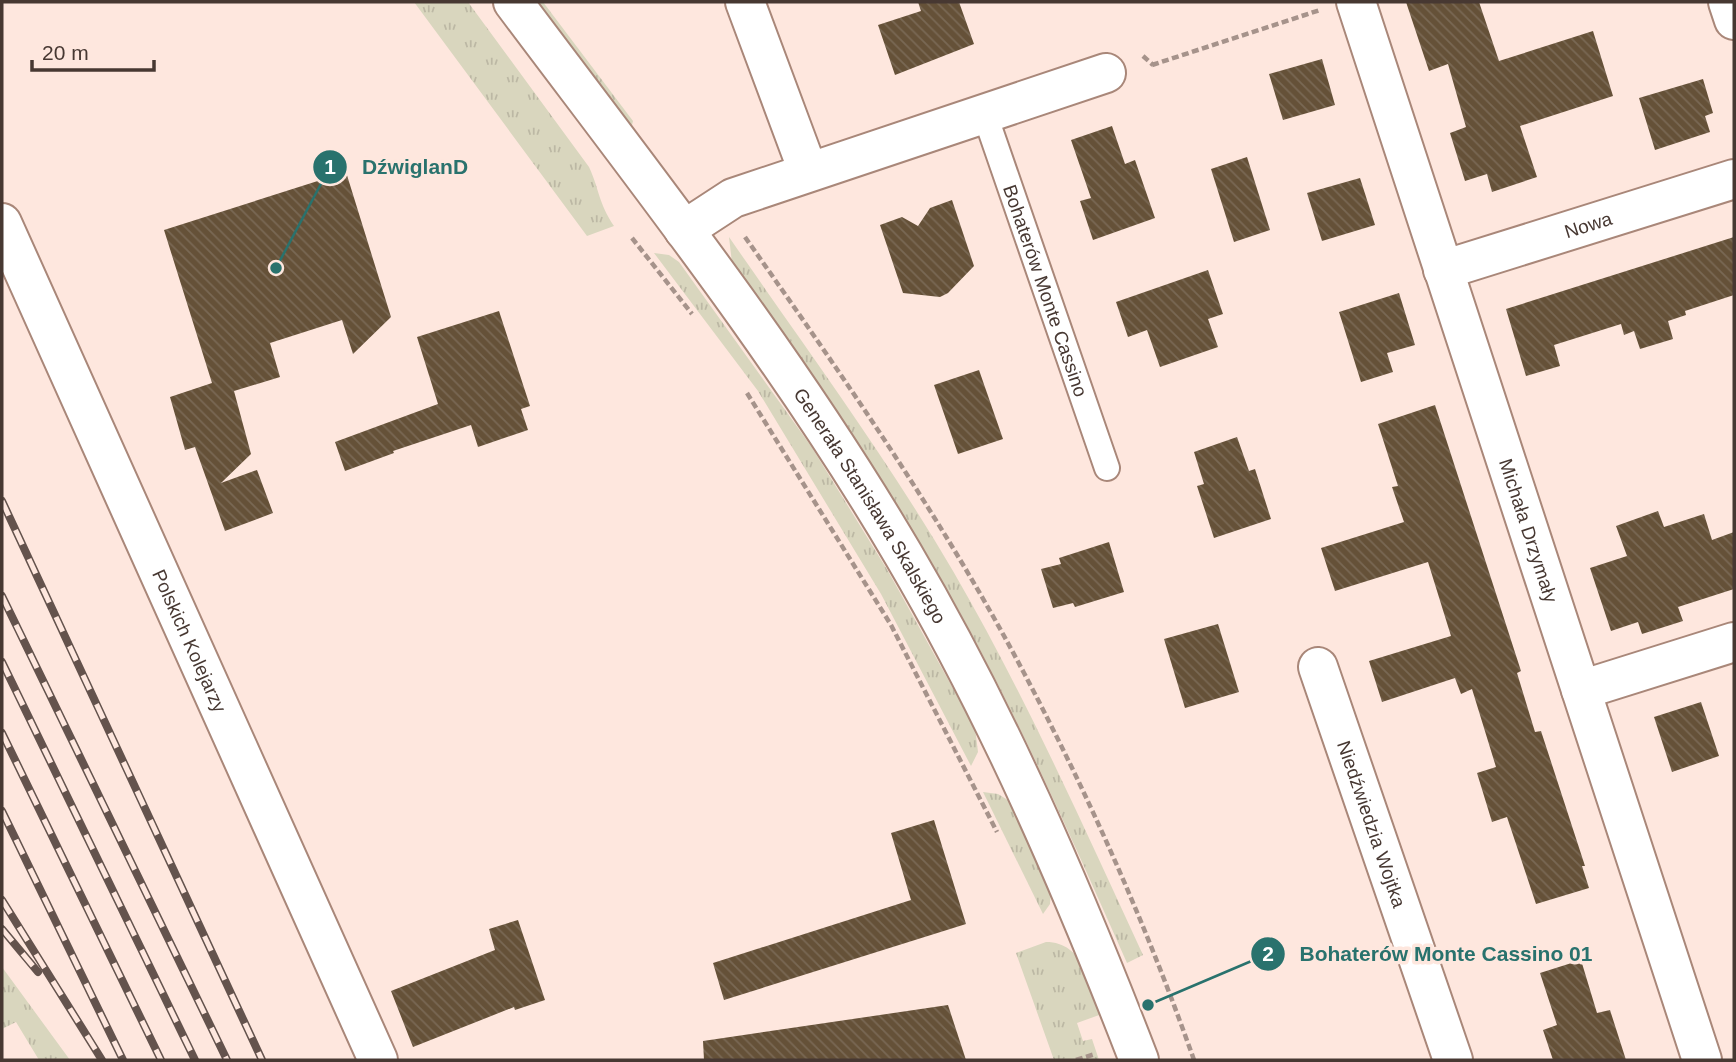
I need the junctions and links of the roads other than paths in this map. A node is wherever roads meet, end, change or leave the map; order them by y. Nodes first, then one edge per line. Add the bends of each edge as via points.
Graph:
1 (513, 2) edge
2 (745, 2) edge
3 (1728, 2) edge
4 (1339, 5) edge
5 (1734, 20) edge
6 (1106, 73) road end
7 (984, 112) junction
8 (808, 171) junction
9 (1734, 179) edge
10 (2, 223) edge
11 (684, 230) junction
12 (1443, 270) junction
13 (1107, 468) dead end
14 (1734, 642) edge
15 (1318, 667) dead end
16 (1581, 690) junction
17 (378, 1060) edge
18 (1139, 1060) edge
19 (1453, 1060) edge
20 (1702, 1060) edge

1 - 11 street, Generała Stanisława Skalskiego
2 - 8 street
3 - 5 street
4 - 12 street, Michała Drzymały
6 - 7 street
7 - 8 street
7 - 13 lane, Bohaterów Monte Cassino
8 - 11 street via 733,198
9 - 12 street, Nowa
10 - 17 street, Polskich Kolejarzy
11 - 18 street, Generała Stanisława Skalskiego via 815,416 903,554 956,650 1056,854
12 - 16 street, Michała Drzymały
14 - 16 street
15 - 19 street, Niedźwiedzia Wojtka
16 - 20 street, Michała Drzymały

